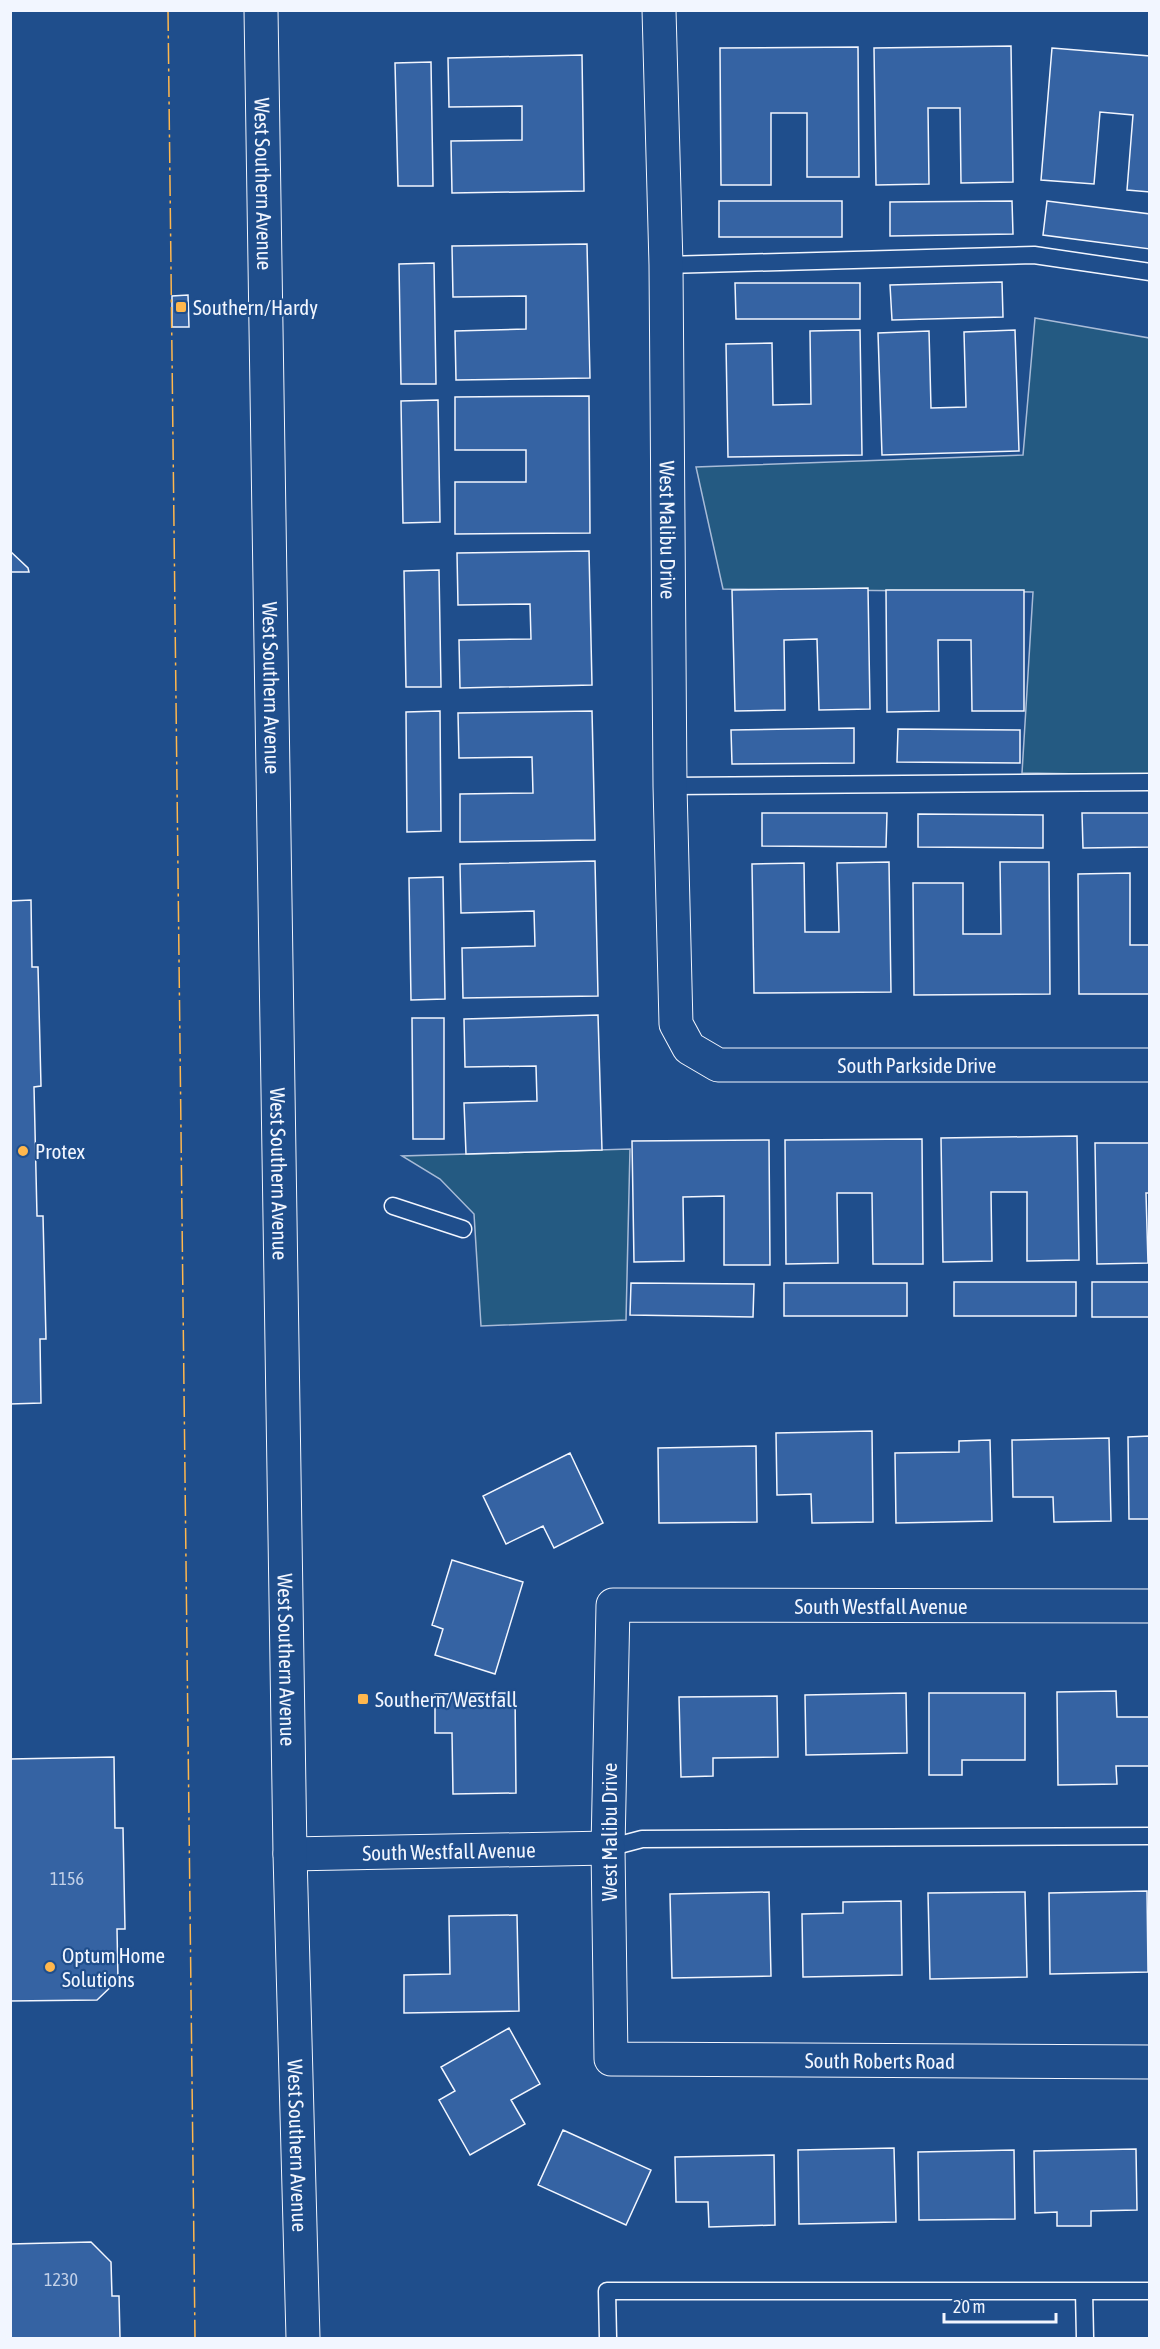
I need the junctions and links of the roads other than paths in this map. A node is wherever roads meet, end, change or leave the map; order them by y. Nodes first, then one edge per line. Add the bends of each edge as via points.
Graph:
1 (261, 10) edge
2 (659, 10) edge
3 (666, 265) junction
4 (1149, 272) edge
5 (1149, 782) edge
6 (670, 786) junction
7 (689, 1048) joint
8 (1149, 1065) edge
9 (393, 1206) dead end
10 (464, 1229) dead end
11 (613, 1605) joint
12 (1149, 1606) edge
13 (1149, 1836) edge
14 (608, 1848) junction
15 (290, 1854) junction
16 (611, 2059) joint
17 (1149, 2062) edge
18 (1084, 2291) junction
19 (1149, 2291) edge
20 (303, 2338) edge
21 (608, 2338) edge
22 (1085, 2338) edge

1 - 15 street, West Southern Avenue
2 - 3 street, West Malibu Drive
3 - 4 lane via 1034,255
3 - 6 street, West Malibu Drive
5 - 6 lane
6 - 7 street, West Malibu Drive via 676,1023
7 - 8 street, South Parkside Drive via 718,1065
9 - 10 lane
11 - 12 street, South Westfall Avenue
11 - 14 street, West Malibu Drive
13 - 14 lane via 642,1839
14 - 15 street, South Westfall Avenue
14 - 16 street, West Malibu Drive
15 - 20 street, West Southern Avenue
16 - 17 street, South Roberts Road
18 - 19 lane
18 - 21 lane via 607,2291
18 - 22 lane

